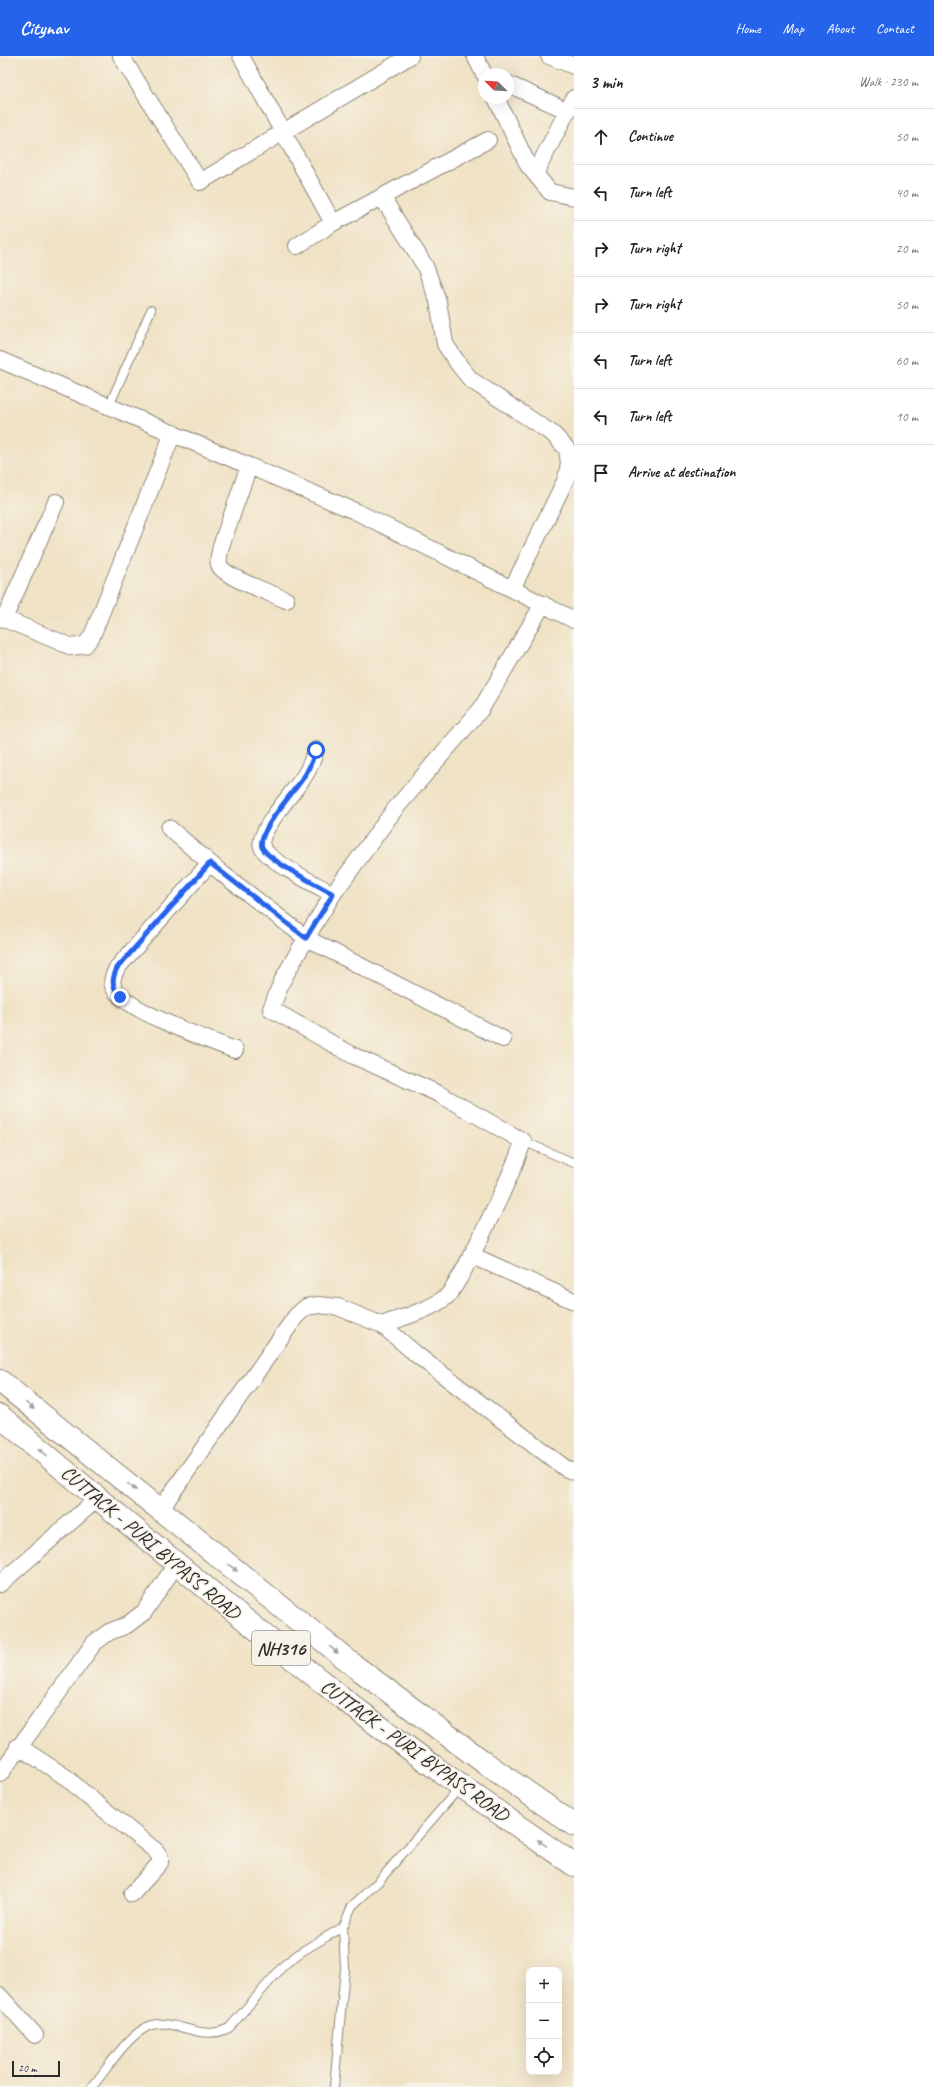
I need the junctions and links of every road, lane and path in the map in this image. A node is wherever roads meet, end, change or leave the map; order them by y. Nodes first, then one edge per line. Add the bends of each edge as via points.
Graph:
1 (121, 56) edge
2 (241, 56) edge
3 (410, 56) edge
4 (475, 56) edge
5 (549, 56) edge
6 (574, 66) edge
7 (481, 68) edge
8 (514, 86) edge
9 (499, 104) edge
10 (571, 104) edge
11 (282, 133) junction
12 (488, 140) dead end
13 (535, 174) junction
14 (382, 197) junction
15 (574, 197) edge
16 (333, 223) junction
17 (297, 246) dead end
18 (151, 310) dead end
19 (0, 360) edge
20 (109, 406) junction
21 (173, 433) junction
22 (570, 450) edge
23 (249, 466) junction
24 (56, 502) dead end
25 (512, 589) junction
26 (286, 600) dead end
27 (543, 604) junction
28 (2, 618) edge
29 (574, 620) edge
30 (316, 750) dead end
31 (169, 828) dead end
32 (210, 863) junction
33 (333, 894) junction
34 (306, 938) junction
35 (503, 1039) dead end
36 (235, 1050) dead end
37 (523, 1141) junction
38 (574, 1163) edge
39 (471, 1255) junction
40 (574, 1301) edge
41 (382, 1325) junction
42 (0, 1381) edge
43 (0, 1416) edge
44 (574, 1472) edge
45 (98, 1498) junction
46 (160, 1510) junction
47 (176, 1563) junction
48 (0, 1584) edge
49 (10, 1750) edge
50 (0, 1774) edge
51 (461, 1785) junction
52 (574, 1824) edge
53 (574, 1865) edge
54 (132, 1894) dead end
55 (343, 1927) junction
56 (0, 1996) edge
57 (35, 2035) dead end
58 (92, 2087) edge
59 (334, 2087) edge

1 - 11 street via 200,182
2 - 11 street
3 - 11 street
4 - 7 street
5 - 6 street
8 - 10 street
9 - 13 street via 528,165
10 - 13 street
11 - 16 street
12 - 14 street
13 - 15 street via 550,192
14 - 16 street
14 - 22 street via 425,266 438,301 445,344 458,365 471,380 553,434
16 - 17 street
18 - 20 lane
19 - 20 street
20 - 21 street
21 - 23 street
21 - 28 street via 92,636 85,645 72,647
22 - 25 street via 566,479
23 - 25 street via 357,512
23 - 26 street via 218,560 220,567 230,575
24 - 28 street
25 - 27 street
27 - 29 street
27 - 33 street via 481,709 395,809
30 - 33 street via 306,774 270,824 261,842 263,848 275,860
31 - 32 street
32 - 34 street
32 - 36 street via 117,968 112,979 120,997 174,1027
33 - 34 street
34 - 35 street
34 - 37 street via 282,981 272,1009 354,1056 439,1094
37 - 38 lane
37 - 39 street
39 - 40 street
39 - 41 street via 447,1296 429,1307
41 - 44 street via 417,1355 565,1468
41 - 46 street via 338,1307 306,1307 296,1316
42 -> 46 highway, CUTTACK - PURI BYPASS ROAD / NH316
45 -> 43 highway, CUTTACK - PURI BYPASS ROAD / NH316
45 - 47 highway, CUTTACK - PURI BYPASS ROAD / NH316
45 - 48 street
46 -> 52 highway, CUTTACK - PURI BYPASS ROAD / NH316 via 356,1667 485,1763
47 - 49 street via 144,1612 127,1625 108,1632 94,1643
47 - 51 highway, CUTTACK - PURI BYPASS ROAD / NH316 via 331,1689
49 - 50 street
49 - 54 street via 68,1778 156,1851 160,1863
53 -> 51 highway, CUTTACK - PURI BYPASS ROAD / NH316
51 - 55 lane via 379,1881 352,1906
55 - 58 lane via 284,1965 229,2028 219,2033 206,2034 172,2025 146,2027 128,2043
55 - 59 lane via 345,1969
56 - 57 street

